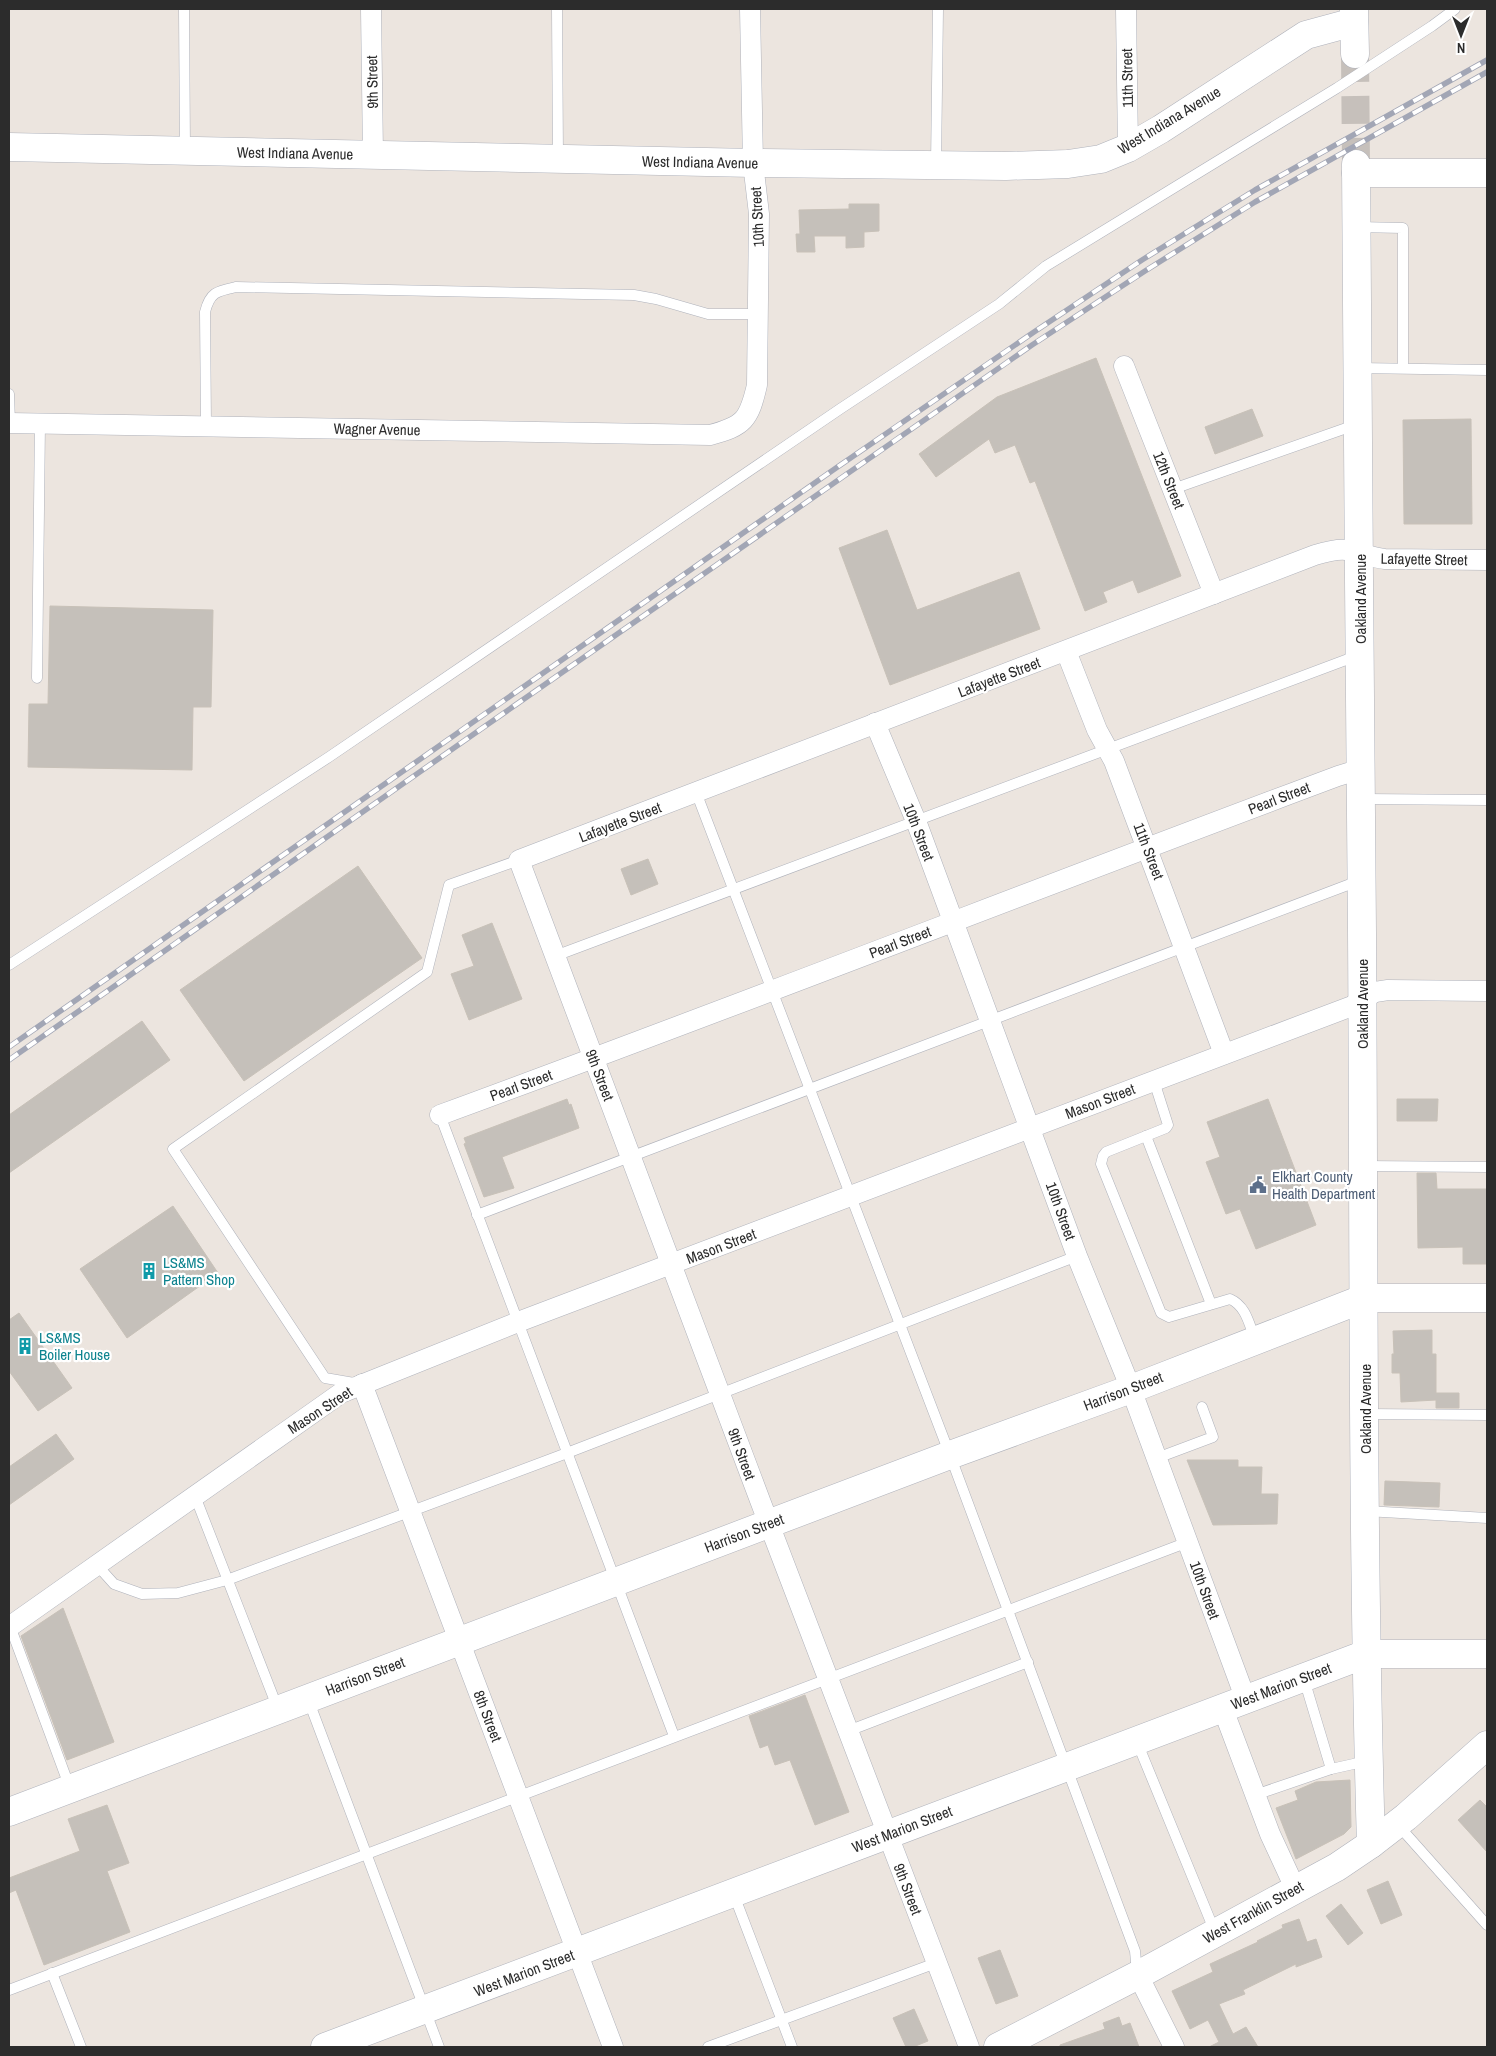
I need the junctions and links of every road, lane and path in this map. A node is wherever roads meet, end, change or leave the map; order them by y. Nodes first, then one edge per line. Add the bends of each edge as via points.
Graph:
1 (184, 9) edge
2 (371, 9) edge
3 (557, 9) edge
4 (750, 9) edge
5 (938, 9) edge
6 (1126, 9) edge
7 (1455, 9) edge
8 (1354, 16) edge
9 (1355, 54) tunnel mouth
10 (9, 147) edge
11 (1128, 148) junction
12 (185, 151) junction
13 (373, 154) junction
14 (558, 159) junction
15 (753, 163) junction
16 (936, 165) junction
17 (1487, 173) edge
18 (1356, 227) junction
19 (758, 314) junction
20 (1124, 366) dead end
21 (1355, 368) junction
22 (1403, 368) junction
23 (1487, 370) edge
24 (9, 394) edge
25 (743, 422) joint
26 (9, 423) edge
27 (40, 423) junction
28 (1356, 425) junction
29 (206, 426) junction
30 (1173, 489) junction
31 (1360, 554) junction
32 (1487, 560) edge
33 (1214, 594) junction
34 (1066, 651) junction
35 (1360, 654) junction
36 (37, 678) dead end
37 (875, 723) junction
38 (1107, 748) junction
39 (1361, 769) junction
40 (696, 792) junction
41 (1361, 799) junction
42 (1487, 800) edge
43 (916, 821) junction
44 (1148, 847) junction
45 (519, 860) junction
46 (1362, 880) junction
47 (734, 889) junction
48 (953, 922) junction
49 (1185, 947) junction
50 (555, 956) junction
51 (9, 965) edge
52 (772, 990) junction
53 (1487, 991) edge
54 (1362, 998) junction
55 (990, 1021) junction
56 (1224, 1054) junction
57 (594, 1058) junction
58 (1154, 1081) junction
59 (810, 1089) junction
60 (440, 1115) joint
61 (1030, 1128) junction
62 (1146, 1136) junction
63 (631, 1157) junction
64 (1363, 1166) junction
65 (1487, 1167) edge
66 (851, 1196) junction
67 (477, 1215) junction
68 (1077, 1256) junction
69 (672, 1264) junction
70 (1365, 1298) junction
71 (1487, 1298) edge
72 (1211, 1304) junction
73 (518, 1322) junction
74 (900, 1324) junction
75 (1256, 1340) junction
76 (362, 1384) junction
77 (1131, 1389) junction
78 (720, 1394) junction
79 (1202, 1407) dead end
80 (1365, 1414) junction
81 (1487, 1415) edge
82 (567, 1453) junction
83 (950, 1455) junction
84 (1157, 1458) junction
85 (195, 1496) junction
86 (1366, 1511) junction
87 (410, 1512) junction
88 (1487, 1518) edge
89 (769, 1524) junction
90 (1188, 1542) junction
91 (97, 1565) junction
92 (226, 1580) junction
93 (616, 1583) junction
94 (1008, 1609) junction
95 (9, 1626) edge
96 (460, 1640) junction
97 (1366, 1654) junction
98 (1487, 1654) edge
99 (1028, 1662) junction
100 (1304, 1678) junction
101 (828, 1680) junction
102 (308, 1698) junction
103 (1235, 1704) junction
104 (278, 1710) junction
105 (848, 1731) junction
106 (674, 1736) junction
107 (1136, 1742) junction
108 (1487, 1745) edge
109 (1369, 1760) junction
110 (1067, 1768) junction
111 (1331, 1769) junction
112 (70, 1788) junction
113 (518, 1796) junction
114 (1256, 1796) junction
115 (9, 1812) edge
116 (1397, 1824) junction
117 (887, 1835) junction
118 (1371, 1844) junction
119 (365, 1854) junction
120 (1295, 1888) junction
121 (734, 1894) junction
122 (1487, 1925) edge
123 (1215, 1932) junction
124 (577, 1953) junction
125 (936, 1963) junction
126 (52, 1973) junction
127 (1138, 1975) junction
128 (9, 1990) edge
129 (424, 2010) junction
130 (781, 2020) junction
131 (81, 2047) edge
132 (325, 2047) edge
133 (439, 2047) edge
134 (613, 2047) edge
135 (708, 2047) edge
136 (792, 2047) edge
137 (969, 2047) edge
138 (998, 2047) edge
139 (1174, 2047) edge

1 - 12 lane
2 - 13 street, 9th Street
3 - 14 lane
4 - 15 street, 10th Street
5 - 16 lane
6 - 11 street, 11th Street
7 - 51 lane via 1337,88 1046,266 999,304 329,757
8 - 9 street
8 - 11 street, West Indiana Avenue via 1306,35
10 - 12 street, West Indiana Avenue
11 - 16 street, West Indiana Avenue via 1102,159 1068,164
12 - 13 street, West Indiana Avenue
13 - 14 street, West Indiana Avenue
14 - 15 street, West Indiana Avenue
15 - 16 street, West Indiana Avenue
15 - 19 street, 10th Street via 759,214
17 - 18 street, Oakland Avenue via 1356,168
18 - 21 street, Oakland Avenue
18 - 22 lane via 1403,228
19 - 25 street, 10th Street via 757,385
19 - 29 lane via 708,314 634,295 236,287 218,291 208,300 205,312
20 - 30 street, 12th Street
21 - 22 lane
21 - 28 street, Oakland Avenue
22 - 23 lane
24 - 26 lane
25 - 29 street, Wagner Avenue via 710,435
26 - 27 street, Wagner Avenue
27 - 29 street, Wagner Avenue
27 - 36 lane
28 - 30 lane
28 - 31 street, Oakland Avenue
30 - 33 street, 12th Street
31 - 32 street, Lafayette Street via 1385,559
31 - 33 street, Lafayette Street via 1348,550 1325,552
31 - 35 street, Oakland Avenue
33 - 34 street, Lafayette Street
34 - 37 street, Lafayette Street
34 - 38 street, 11th Street
35 - 38 lane
35 - 39 street, Oakland Avenue
37 - 40 street, Lafayette Street
37 - 43 street, 10th Street
38 - 43 lane
38 - 44 street, 11th Street
39 - 41 street, Oakland Avenue
39 - 44 street, Pearl Street
40 - 45 street, Lafayette Street
40 - 47 lane
41 - 42 lane
41 - 46 street, Oakland Avenue
43 - 47 lane
43 - 48 street, 10th Street
44 - 48 street, Pearl Street
44 - 49 street, 11th Street
45 - 50 street, 9th Street
45 - 76 lane via 449,885 427,972 174,1149 325,1378
46 - 49 lane
46 - 54 street, Oakland Avenue
47 - 50 lane
47 - 52 lane
48 - 52 street, Pearl Street
48 - 55 street, 10th Street
49 - 55 lane
49 - 56 street, 11th Street
50 - 57 street, 9th Street
52 - 57 street, Pearl Street
52 - 59 lane
53 - 54 street, Mason Street via 1388,990
54 - 56 street, Mason Street via 1352,1006
54 - 64 street, Oakland Avenue
55 - 59 lane
55 - 61 street, 10th Street
56 - 58 street, Mason Street
57 - 60 street, Pearl Street
57 - 63 street, 9th Street
58 - 61 street, Mason Street
58 - 62 lane via 1168,1124 1166,1128
59 - 63 lane
59 - 66 lane
60 - 67 lane
61 - 66 street, Mason Street
61 - 68 street, 10th Street
62 - 72 lane
62 - 72 lane via 1106,1152 1101,1164 1161,1312 1169,1318
63 - 67 lane
63 - 69 street, 9th Street
64 - 65 lane
64 - 70 street, Oakland Avenue
66 - 69 street, Mason Street
66 - 74 lane
67 - 73 lane
68 - 74 lane
68 - 77 street, 10th Street
69 - 73 street, Mason Street
69 - 78 street, 9th Street
70 - 71 street, Harrison Street
70 - 75 street, Harrison Street
70 - 80 street, Oakland Avenue
72 - 75 lane via 1230,1299 1238,1302
73 - 76 street, Mason Street
73 - 82 lane
74 - 78 lane
74 - 83 lane
75 - 77 street, Harrison Street
76 - 85 street, Mason Street via 342,1393
76 - 87 street, 8th Street
77 - 83 street, Harrison Street
77 - 84 street, 10th Street
78 - 82 lane
78 - 89 street, 9th Street
79 - 84 lane via 1213,1437
80 - 81 lane
80 - 86 street, Oakland Avenue
82 - 87 lane
82 - 93 lane
83 - 89 street, Harrison Street
83 - 94 lane
84 - 90 street, 10th Street
85 - 91 street, Mason Street
85 - 92 lane
86 - 88 lane
86 - 97 street, Oakland Avenue
87 - 92 lane
87 - 96 street, 8th Street
89 - 93 street, Harrison Street
89 - 101 street, 9th Street
90 - 94 lane
90 - 103 street, 10th Street
91 - 92 lane via 114,1584 142,1594 178,1593
91 - 95 street, Mason Street
92 - 104 lane
93 - 96 street, Harrison Street
93 - 106 lane
94 - 99 lane
94 - 101 lane
95 - 112 lane
96 - 102 street, Harrison Street
96 - 113 street, 8th Street
97 - 98 street, West Marion Street
97 - 100 street, West Marion Street
97 - 109 street, Oakland Avenue
99 - 105 lane
99 - 110 lane
100 - 103 street, West Marion Street
100 - 111 lane
101 - 105 street, 9th Street
101 - 106 lane
102 - 104 street, Harrison Street
102 - 119 lane
103 - 107 street, West Marion Street
103 - 114 street, 10th Street
104 - 112 street, Harrison Street
105 - 117 street, 9th Street
106 - 113 lane
107 - 110 street, West Marion Street
107 - 123 lane
108 - 116 street, West Franklin Street
109 - 111 lane
109 - 118 street, Oakland Avenue
110 - 117 street, West Marion Street
110 - 127 lane via 1135,1951
111 - 114 lane
112 - 115 street, Harrison Street
113 - 119 lane
113 - 124 street, 8th Street
114 - 120 street, 10th Street
116 - 118 street, West Franklin Street
116 - 122 lane
117 - 121 street, West Marion Street
117 - 125 street, 9th Street
118 - 120 street, West Franklin Street via 1337,1867
119 - 126 lane
119 - 129 lane
120 - 123 street, West Franklin Street
121 - 124 street, West Marion Street
121 - 130 lane
123 - 127 street, West Franklin Street
124 - 129 street, West Marion Street
124 - 134 street, 8th Street
125 - 130 lane
125 - 137 street, 9th Street
126 - 128 lane
126 - 131 lane
127 - 138 street, West Franklin Street
127 - 139 street
129 - 132 street, West Marion Street
129 - 133 lane
130 - 135 lane
130 - 136 lane

